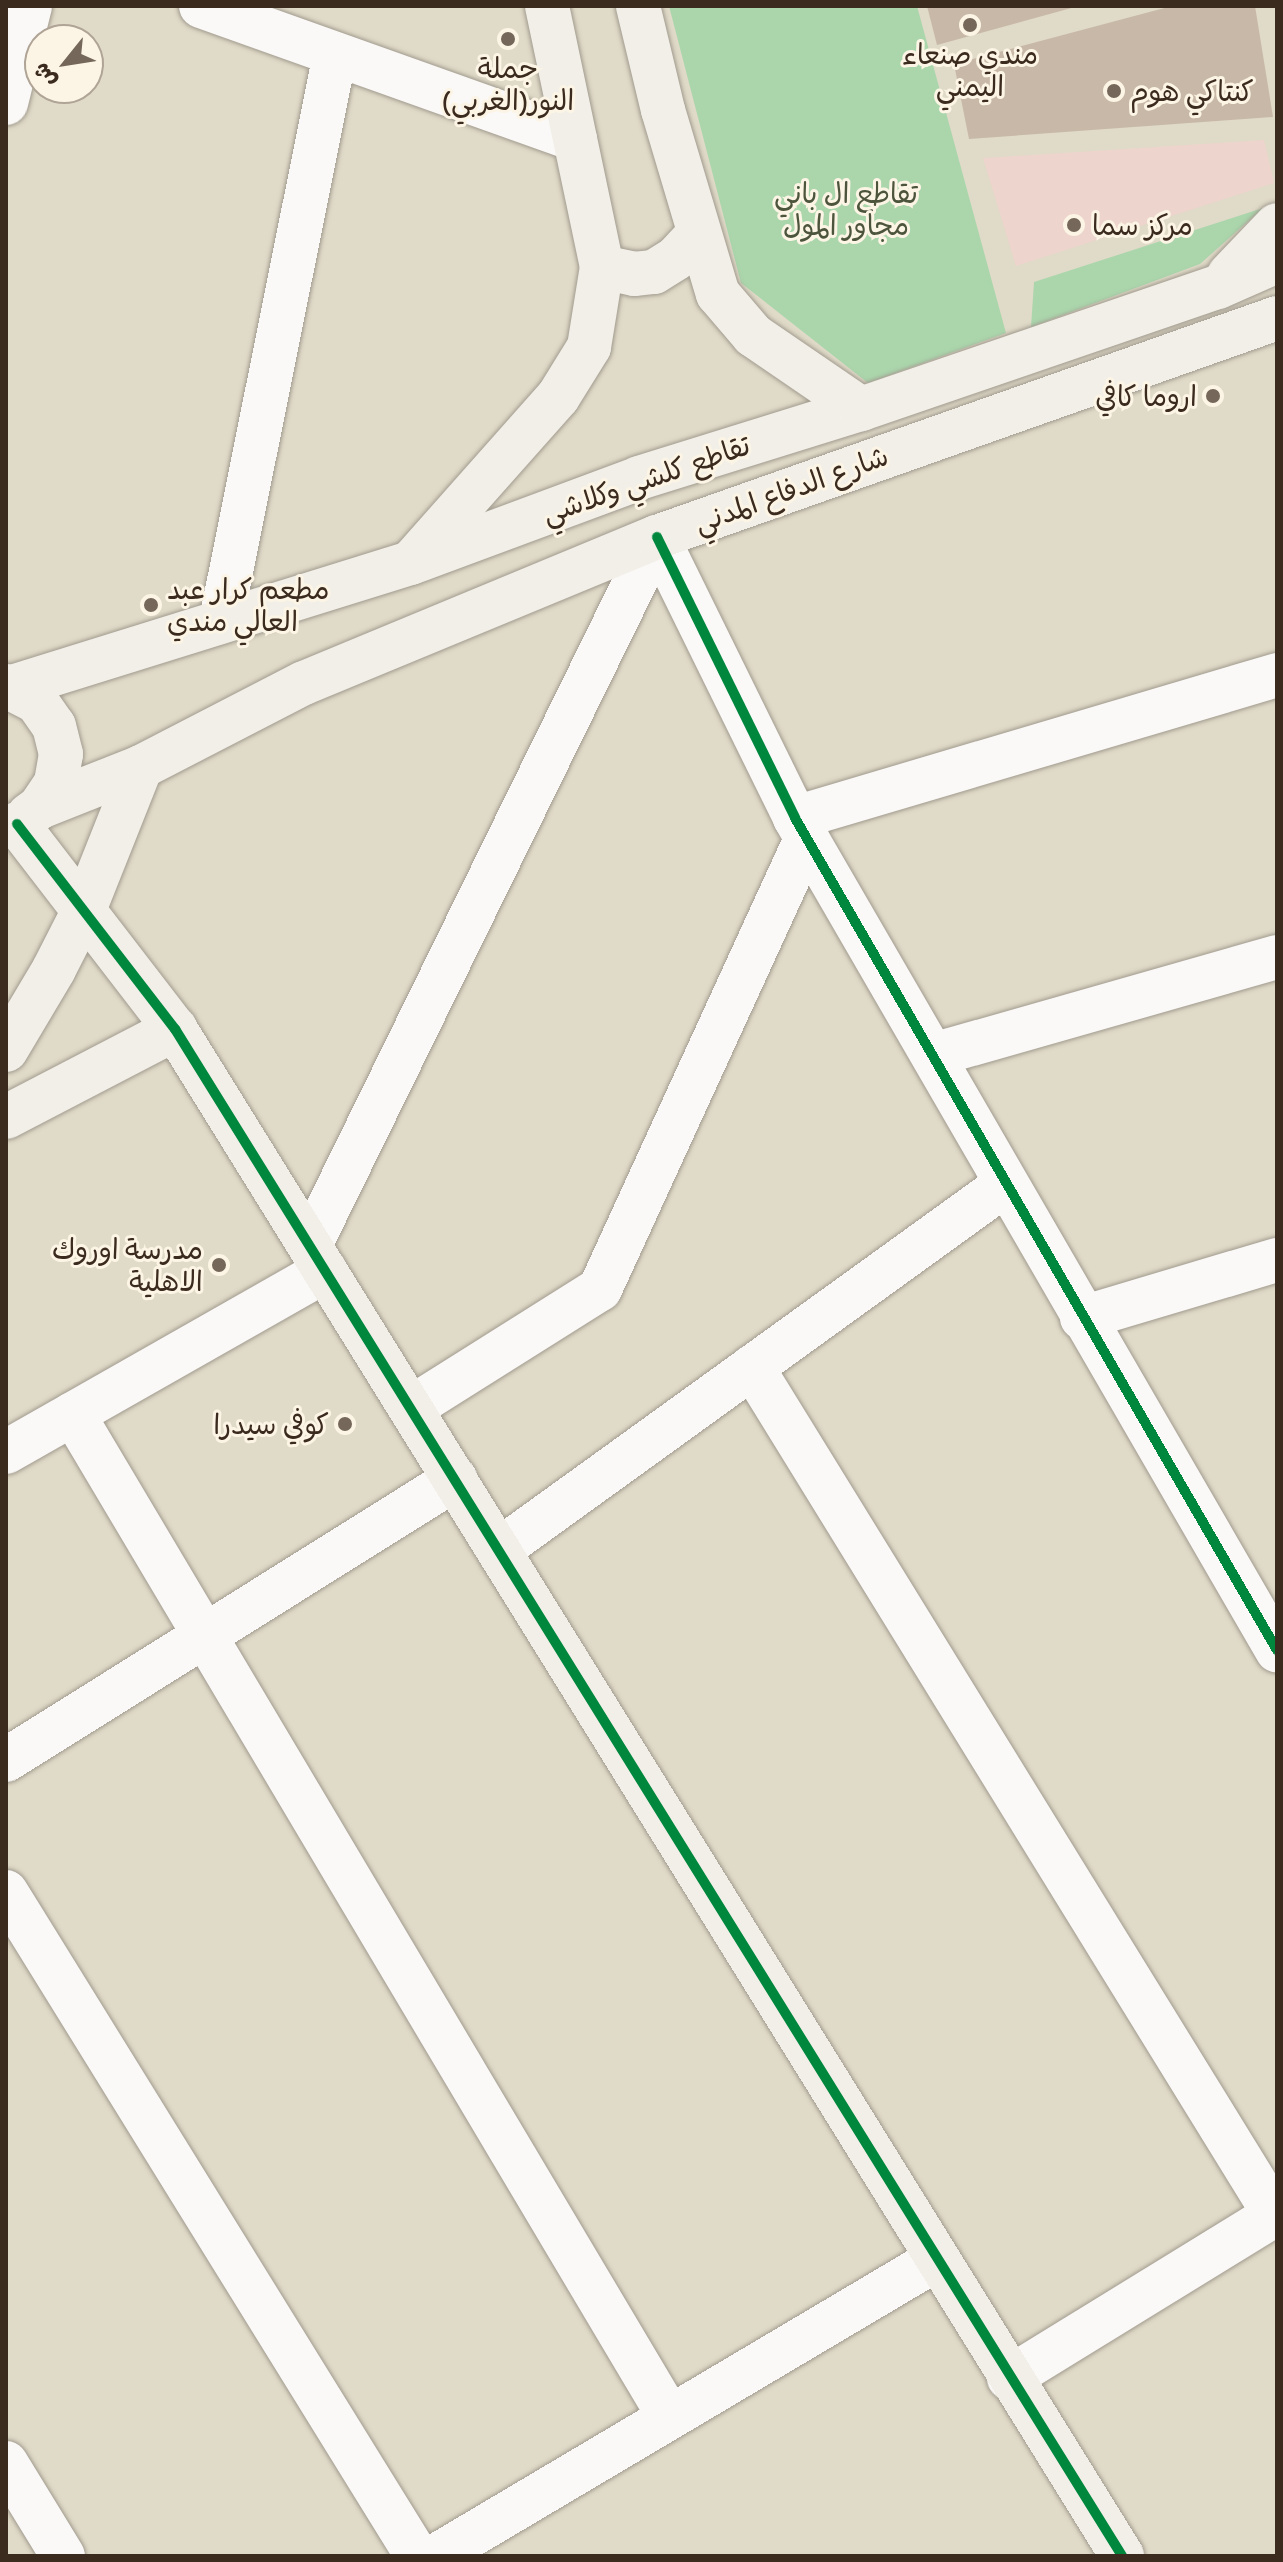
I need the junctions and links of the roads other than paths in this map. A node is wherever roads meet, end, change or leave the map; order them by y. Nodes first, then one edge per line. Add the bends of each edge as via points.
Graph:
1 (30, 6) edge
2 (201, 6) edge
3 (547, 6) edge
4 (638, 6) edge
5 (335, 54) junction
6 (6, 103) edge
7 (575, 139) junction
8 (1277, 225) edge
9 (699, 233) junction
10 (1277, 261) edge
11 (602, 267) junction
12 (1218, 287) junction
13 (1277, 318) edge
14 (1256, 330) edge
15 (861, 409) junction
16 (657, 537) junction
17 (411, 563) junction
18 (221, 621) junction
19 (1277, 675) edge
20 (9, 686) edge
21 (141, 767) junction
22 (21, 819) edge
23 (801, 828) junction
24 (84, 910) junction
25 (1277, 957) edge
26 (175, 1029) junction
27 (6, 1050) edge
28 (933, 1055) junction
29 (6, 1117) edge
30 (1006, 1184) junction
31 (318, 1258) junction
32 (1275, 1270) edge
33 (1082, 1318) junction
34 (752, 1367) junction
35 (411, 1408) junction
36 (73, 1414) junction
37 (6, 1452) edge
38 (455, 1479) junction
39 (499, 1550) junction
40 (205, 1635) junction
41 (1277, 1650) edge
42 (6, 1760) edge
43 (6, 1892) edge
44 (1276, 2214) edge
45 (937, 2259) junction
46 (1009, 2378) junction
47 (669, 2416) junction
48 (6, 2463) edge
49 (63, 2556) edge
50 (417, 2556) edge
51 (436, 2556) edge
52 (1122, 2556) edge

1 - 6 street
2 - 5 street
3 - 7 street
4 - 9 street
5 - 7 street
5 - 18 street
7 - 11 street
8 - 12 street
9 - 11 street via 654,272
9 - 15 street via 718,294 753,335
10 - 12 street, تقاطع كلشي وكلاشي
11 - 17 street via 589,347 558,397
12 - 15 street, تقاطع كلشي وكلاشي
13 - 14 street, شارع الدفاع المدني
14 - 16 street, شارع الدفاع المدني
15 - 17 street, تقاطع كلشي وكلاشي via 639,478
16 - 21 street, شارع الدفاع المدني via 304,683
16 - 23 street
16 - 31 street
17 - 18 street, تقاطع كلشي وكلاشي
18 - 20 street, تقاطع كلشي وكلاشي
19 - 23 street
20 - 22 street via 37,702 54,726 61,754 56,783
21 - 22 street, شارع الدفاع المدني
21 - 24 street
22 - 24 street
23 - 28 street
23 - 35 street via 600,1289
24 - 26 street
24 - 27 street
25 - 28 street
26 - 29 street
26 - 31 street
28 - 30 street
30 - 33 street
30 - 34 street
31 - 35 street
31 - 36 street
32 - 33 street
33 - 41 street
34 - 39 street
34 - 44 street
35 - 38 street
36 - 37 street
36 - 40 street
38 - 39 street
38 - 40 street
39 - 45 street
40 - 42 street
40 - 47 street
43 - 50 street
44 - 46 street
45 - 46 street
45 - 47 street
46 - 52 street
47 - 51 street
48 - 49 street

